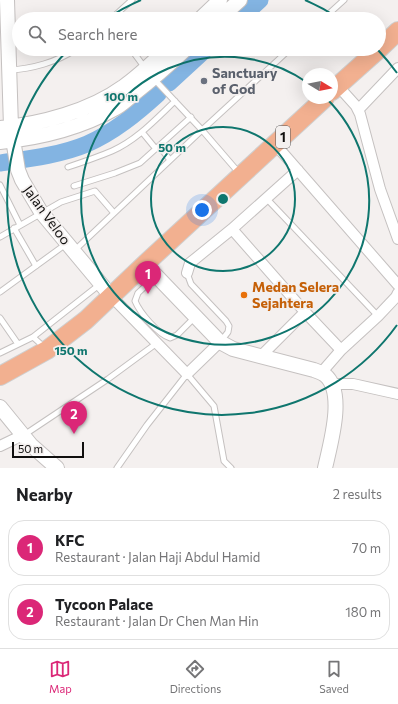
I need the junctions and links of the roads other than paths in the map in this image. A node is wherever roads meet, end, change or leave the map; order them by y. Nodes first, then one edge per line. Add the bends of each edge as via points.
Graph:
1 (7, 0) edge
2 (132, 0) edge
3 (220, 0) edge
4 (240, 0) edge
5 (344, 0) edge
6 (119, 12) edge
7 (207, 12) edge
8 (227, 12) edge
9 (331, 12) edge
10 (398, 32) edge
11 (2, 35) dead end
12 (386, 43) edge
13 (9, 53) junction
14 (66, 56) edge
15 (136, 56) edge
16 (162, 56) edge
17 (175, 56) edge
18 (282, 56) edge
19 (371, 56) edge
20 (398, 68) edge
21 (5, 70) edge
22 (149, 73) junction
23 (338, 85) edge
24 (338, 91) edge
25 (175, 101) junction
26 (318, 104) edge
27 (358, 110) junction
28 (191, 117) junction
29 (202, 130) junction
30 (142, 132) junction
31 (8, 138) edge
32 (275, 144) junction
33 (158, 148) junction
34 (170, 160) junction
35 (68, 167) dead end
36 (298, 170) junction
37 (241, 176) junction
38 (0, 185) edge
39 (74, 186) dead end
40 (267, 200) junction
41 (41, 212) junction
42 (114, 213) junction
43 (20, 225) junction
44 (14, 228) junction
45 (232, 229) junction
46 (0, 238) edge
47 (398, 238) edge
48 (70, 247) junction
49 (36, 266) junction
50 (150, 270) junction
51 (187, 273) joint
52 (398, 285) edge
53 (106, 290) junction
54 (0, 292) edge
55 (398, 293) edge
56 (305, 312) junction
57 (195, 316) junction
58 (378, 316) junction
59 (0, 318) edge
60 (33, 337) junction
61 (220, 342) junction
62 (157, 343) junction
63 (18, 344) junction
64 (47, 350) junction
65 (340, 350) junction
66 (0, 353) edge
67 (261, 356) junction
68 (321, 373) junction
69 (187, 374) junction
70 (0, 376) edge
71 (332, 384) junction
72 (398, 394) edge
73 (0, 407) edge
74 (23, 435) junction
75 (0, 446) edge
76 (57, 468) edge
77 (117, 468) edge
78 (231, 468) edge
79 (325, 468) edge

1 - 13 street, Jalan Veloo
2 - 6 lane
3 - 7 street
4 - 8 street
5 - 9 lane
10 - 12 highway
11 - 13 lane
13 - 21 street, Jalan Veloo
14 - 21 lane via 21,69
15 - 22 lane
16 - 22 street
17 - 22 street
18 - 29 lane
19 - 23 highway
20 - 27 street
21 - 31 street, Jalan Veloo
22 - 25 lane
22 - 31 street via 95,103
24 - 27 street
25 - 28 lane
25 - 30 lane
26 - 32 highway, 1
27 - 47 street via 380,189
28 - 29 lane
28 - 33 lane
29 - 34 lane
29 - 37 lane
30 - 33 lane
30 - 35 lane via 113,151
31 - 41 street, Jalan Veloo via 22,180
32 - 36 street
32 - 37 highway, 1
33 - 34 lane
33 - 39 lane via 140,163
34 - 42 lane
36 - 40 street
36 - 52 street
37 - 50 highway, 1
38 - 43 lane
40 - 45 street
40 - 58 lane
41 - 42 lane via 61,202 95,191
41 - 43 lane
41 - 48 street, Jalan Veloo
42 - 48 lane
43 - 44 lane
44 - 46 lane
44 - 49 lane
45 - 51 street via 190,263
45 - 56 street
48 - 49 lane
48 - 53 street, Jalan Veloo
49 - 54 lane
50 - 53 highway, 1
50 - 57 street
50 - 57 lane via 135,301 138,308 163,336 170,338 177,335
51 - 61 lane via 191,284 229,326 228,332
53 - 60 lane
53 - 62 street
53 - 64 highway, 1 via 86,320
55 - 58 street
56 - 65 street
56 - 67 street
57 - 61 street
58 - 65 street
59 - 63 lane
60 - 63 lane
60 - 64 lane
61 - 67 street via 233,349
61 - 69 street
62 - 69 street
62 - 74 lane
63 - 66 lane
64 - 70 highway, 1
65 - 68 street
67 - 68 street
68 - 71 street
69 - 77 lane
69 - 78 lane via 214,406 224,461
71 - 72 street via 353,384
71 - 79 street via 336,396 333,430
73 - 74 street
74 - 75 street
74 - 76 street via 31,446

